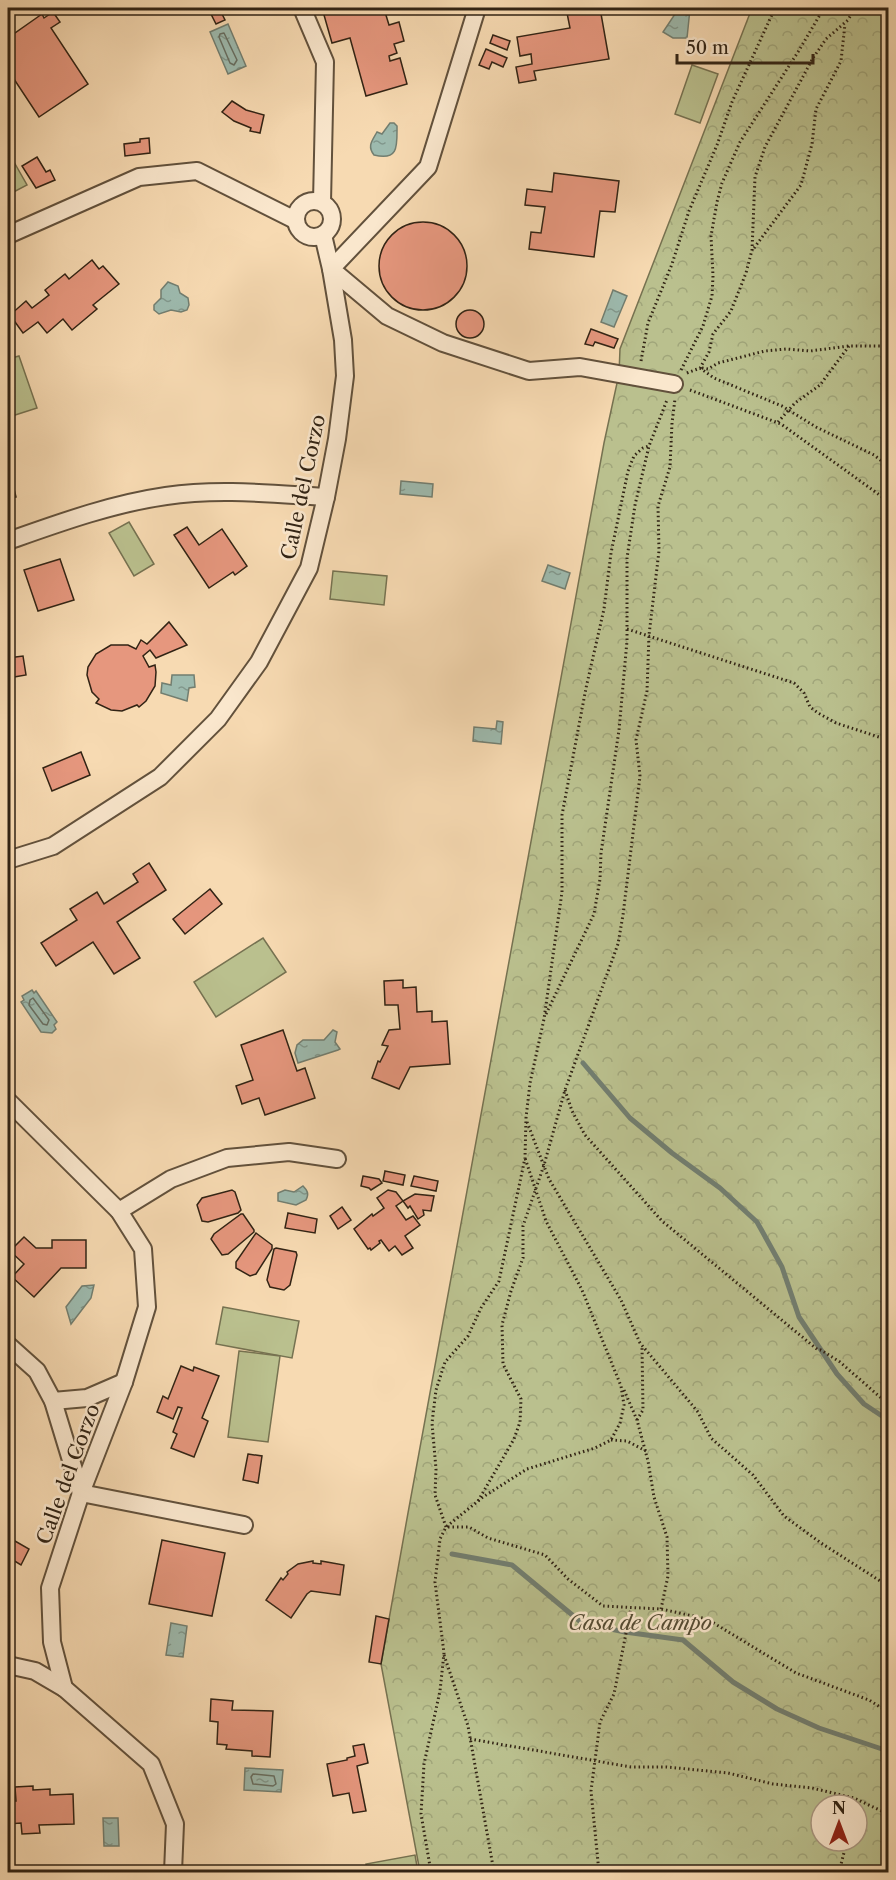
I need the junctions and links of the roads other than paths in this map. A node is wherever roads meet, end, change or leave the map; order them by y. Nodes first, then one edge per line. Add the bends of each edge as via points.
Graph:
1 (302, 8) edge
2 (477, 8) edge
3 (322, 202) junction
4 (296, 220) junction
5 (8, 235) edge
6 (323, 235) junction
7 (331, 269) junction
8 (675, 385) road end
9 (326, 497) junction
10 (8, 541) edge
11 (8, 860) edge
12 (8, 1101) edge
13 (337, 1160) dead end
14 (119, 1210) junction
15 (8, 1345) edge
16 (124, 1382) junction
17 (54, 1401) junction
18 (81, 1493) junction
19 (244, 1525) dead end
20 (52, 1642) junction
21 (8, 1665) edge
22 (35, 1671) junction
23 (64, 1688) junction
24 (173, 1872) edge

1 - 3 street via 325,62
2 - 7 street via 428,167
3 - 4 street via 304,204
3 - 6 street via 332,216 331,227
4 - 5 street via 197,171 139,177
4 - 6 street via 305,235
6 - 7 street, Calle del Corzo
7 - 8 street via 387,316 443,343 529,371 580,366
7 - 9 street, Calle del Corzo via 345,376
9 - 10 street via 242,491 166,496 93,512
9 - 11 street, Calle del Corzo via 309,568 258,662 218,719 160,777 53,846
12 - 14 street, Calle del Corzo
13 - 14 street via 289,1152 227,1158 171,1179
14 - 16 street, Calle del Corzo via 143,1249 147,1307
15 - 17 street via 37,1371
16 - 17 street via 87,1398
16 - 18 street, Calle del Corzo
17 - 18 street
18 - 19 street
18 - 20 street, Calle del Corzo via 50,1588
20 - 22 street
20 - 23 street, Calle del Corzo
21 - 22 street
22 - 23 street
23 - 24 street via 151,1764 175,1824

